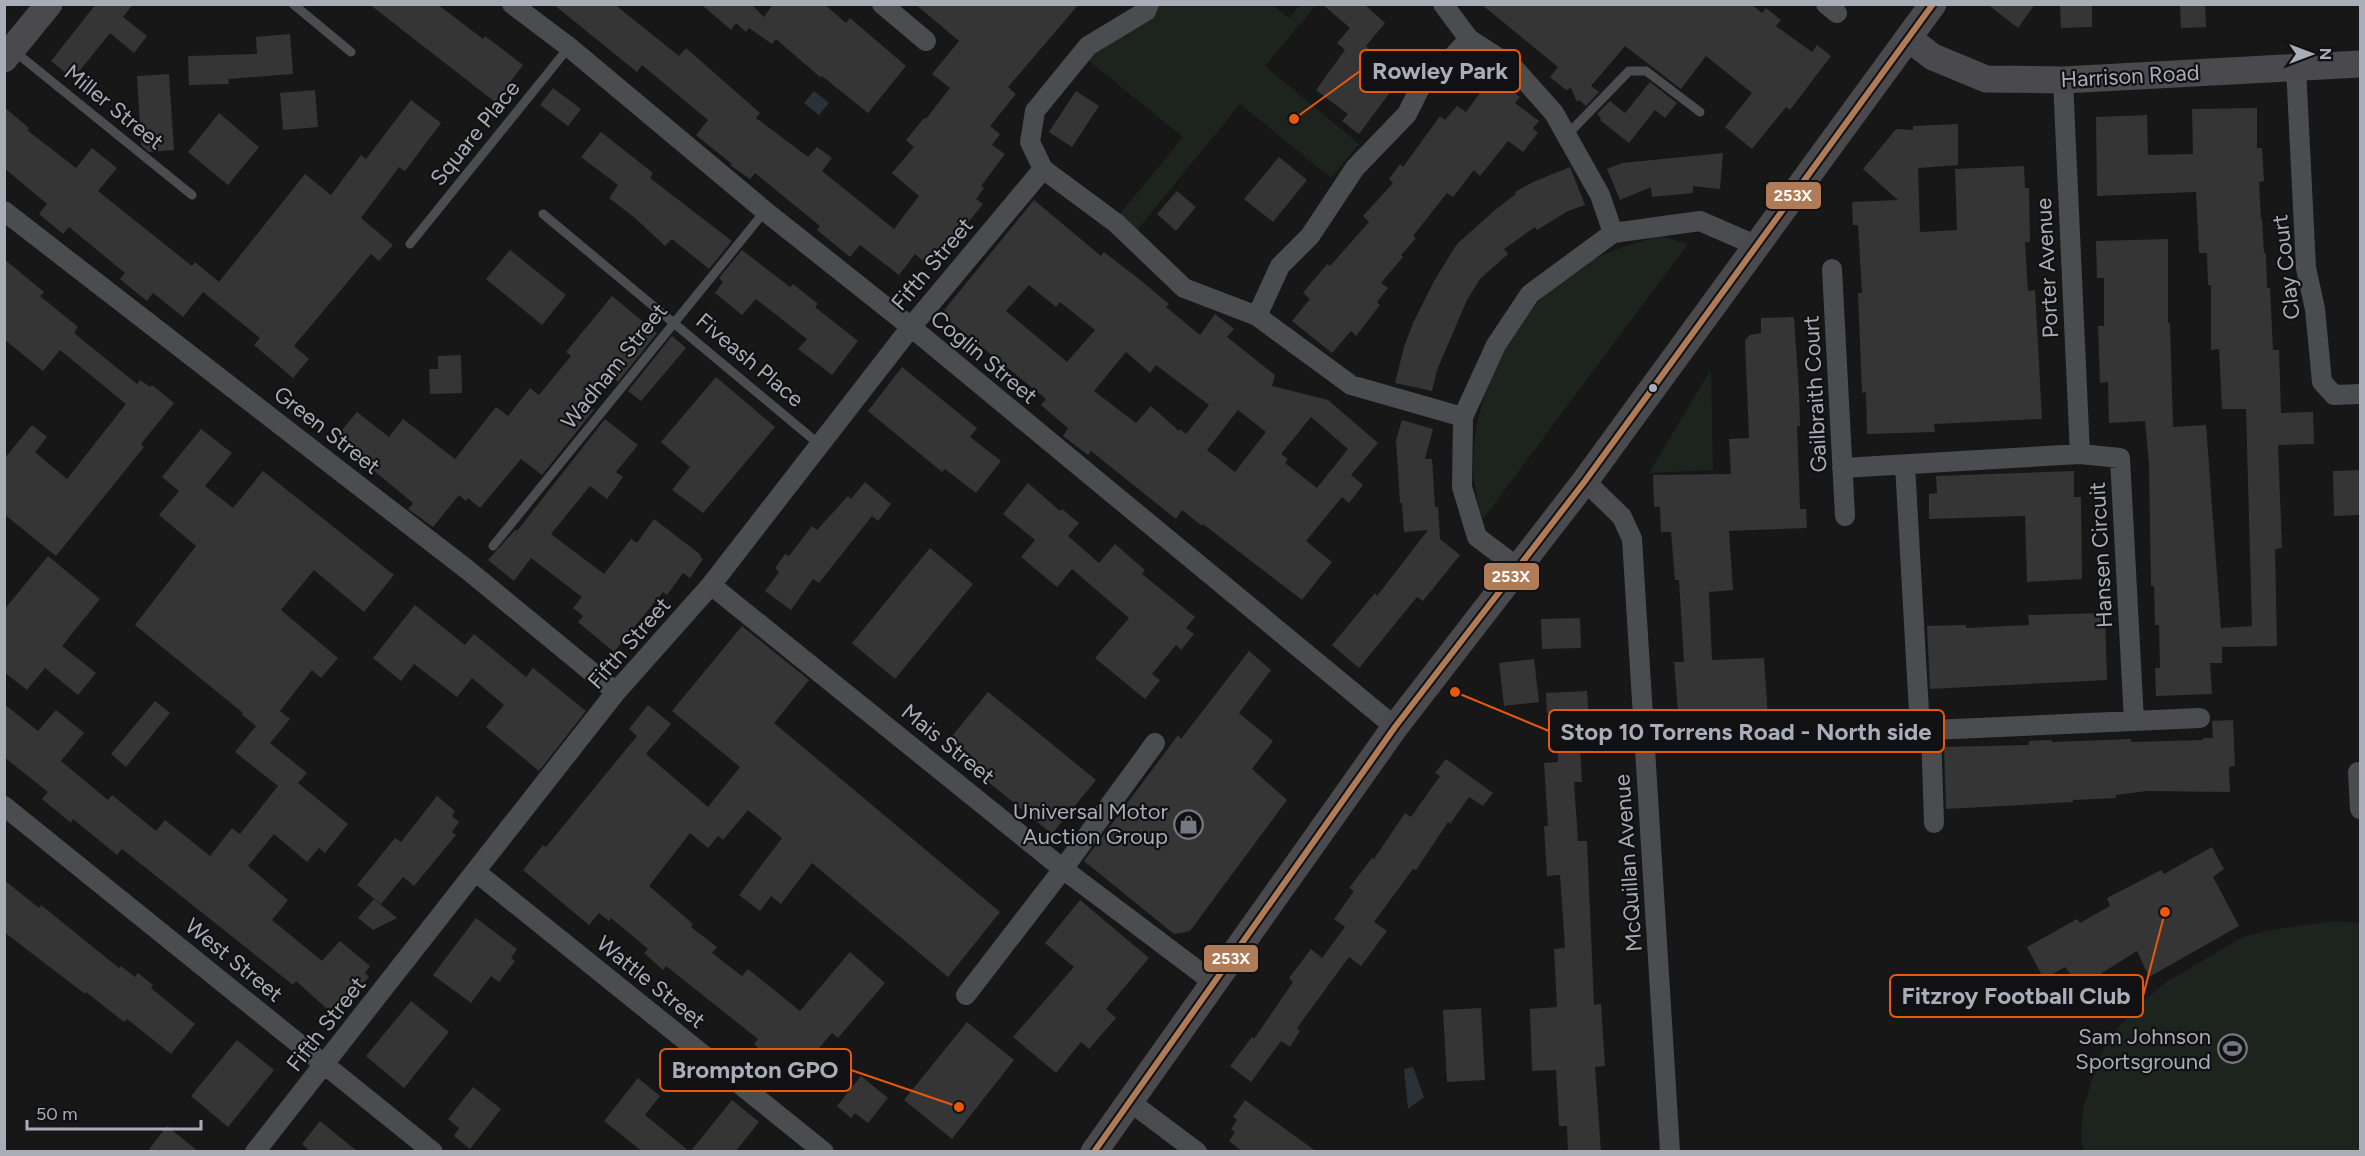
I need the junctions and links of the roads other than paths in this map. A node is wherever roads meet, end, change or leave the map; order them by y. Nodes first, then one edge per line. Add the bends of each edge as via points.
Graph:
1 (49, 4) edge
2 (293, 4) edge
3 (512, 4) edge
4 (882, 4) edge
5 (1149, 4) edge
6 (1443, 4) edge
7 (1933, 4) edge
8 (1468, 39) junction
9 (1909, 39) junction
10 (926, 40) dead end
11 (569, 47) junction
12 (351, 52) dead end
13 (8, 54) edge
14 (2361, 64) edge
15 (2296, 67) junction
16 (2063, 80) junction
17 (1700, 112) dead end
18 (1567, 135) junction
19 (1043, 169) junction
20 (192, 195) dead end
21 (4, 211) edge
22 (765, 211) junction
23 (543, 214) dead end
24 (1613, 233) junction
25 (410, 244) dead end
26 (1755, 245) junction
27 (1832, 269) dead end
28 (1257, 316) junction
29 (674, 323) junction
30 (911, 327) junction
31 (2361, 394) edge
32 (1463, 417) junction
33 (820, 445) junction
34 (2079, 454) junction
35 (1905, 465) junction
36 (1842, 468) junction
37 (1585, 481) junction
38 (1845, 516) dead end
39 (493, 546) dead end
40 (1517, 567) junction
41 (711, 585) junction
42 (616, 692) junction
43 (2200, 718) dead end
44 (2134, 721) junction
45 (1395, 727) junction
46 (1931, 730) junction
47 (1155, 743) dead end
48 (2361, 772) edge
49 (4, 806) edge
50 (2361, 809) edge
51 (1934, 823) dead end
52 (1063, 868) junction
53 (476, 872) junction
54 (1213, 982) junction
55 (966, 995) dead end
56 (324, 1065) junction
57 (1130, 1101) junction
58 (255, 1152) edge
59 (433, 1152) edge
60 (824, 1152) edge
61 (1094, 1152) edge
62 (1197, 1152) edge
63 (1670, 1152) edge

1 - 13 main road
2 - 12 lane
3 - 11 street, Coglin Street
4 - 10 street
5 - 19 street via 1146,11 1089,46 1035,111 1030,142
6 - 8 street
7 - 9 main road
8 - 18 street via 1514,68 1554,112
8 - 28 street via 1444,66 1425,78 1407,114 1355,168 1310,236 1280,266
9 - 16 main road, Harrison Road via 1933,57 1986,79
9 - 26 main road
11 - 22 street, Coglin Street
11 - 25 lane, Square Place
13 - 20 lane, Miller Street
14 - 15 main road, Harrison Road
15 - 16 main road, Harrison Road
15 - 31 street, Clay Court via 2306,268 2315,309 2322,382 2334,395
16 - 34 street, Porter Avenue
17 - 18 lane via 1646,71 1629,71
18 - 24 street via 1600,195
19 - 28 street via 1116,223 1184,288
19 - 30 street, Fifth Street
21 - 42 street, Green Street via 469,571
22 - 29 lane, Wadham Street
22 - 30 street, Coglin Street
23 - 29 lane, Fiveash Place
24 - 26 street via 1700,221
24 - 32 street via 1530,294 1496,345
26 - 37 main road
27 - 36 street, Gailbraith Court
28 - 32 street via 1351,385
29 - 33 lane, Fiveash Place
29 - 39 lane, Wadham Street
30 - 33 street, Fifth Street
30 - 45 street, Coglin Street
32 - 40 street via 1462,487 1477,537
33 - 41 street, Fifth Street
34 - 35 street, Hansen Circuit
34 - 44 street, Hansen Circuit via 2120,458
35 - 36 street, Hansen Circuit
35 - 46 street via 1919,712
36 - 38 street, Gailbraith Court
37 - 40 main road
37 - 63 street, McQuillan Avenue via 1622,517 1632,539
40 - 45 main road
41 - 42 street, Fifth Street
41 - 52 street, Mais Street
42 - 53 street, Fifth Street
43 - 44 street
44 - 46 street
45 - 54 main road
46 - 51 street
47 - 52 street
48 - 50 street
49 - 56 street, West Street
52 - 54 street, Mais Street
52 - 55 street
53 - 56 street, Fifth Street
53 - 60 street, Wattle Street
54 - 57 main road
56 - 58 street, Fifth Street
56 - 59 street, West Street
57 - 61 main road
57 - 62 street

